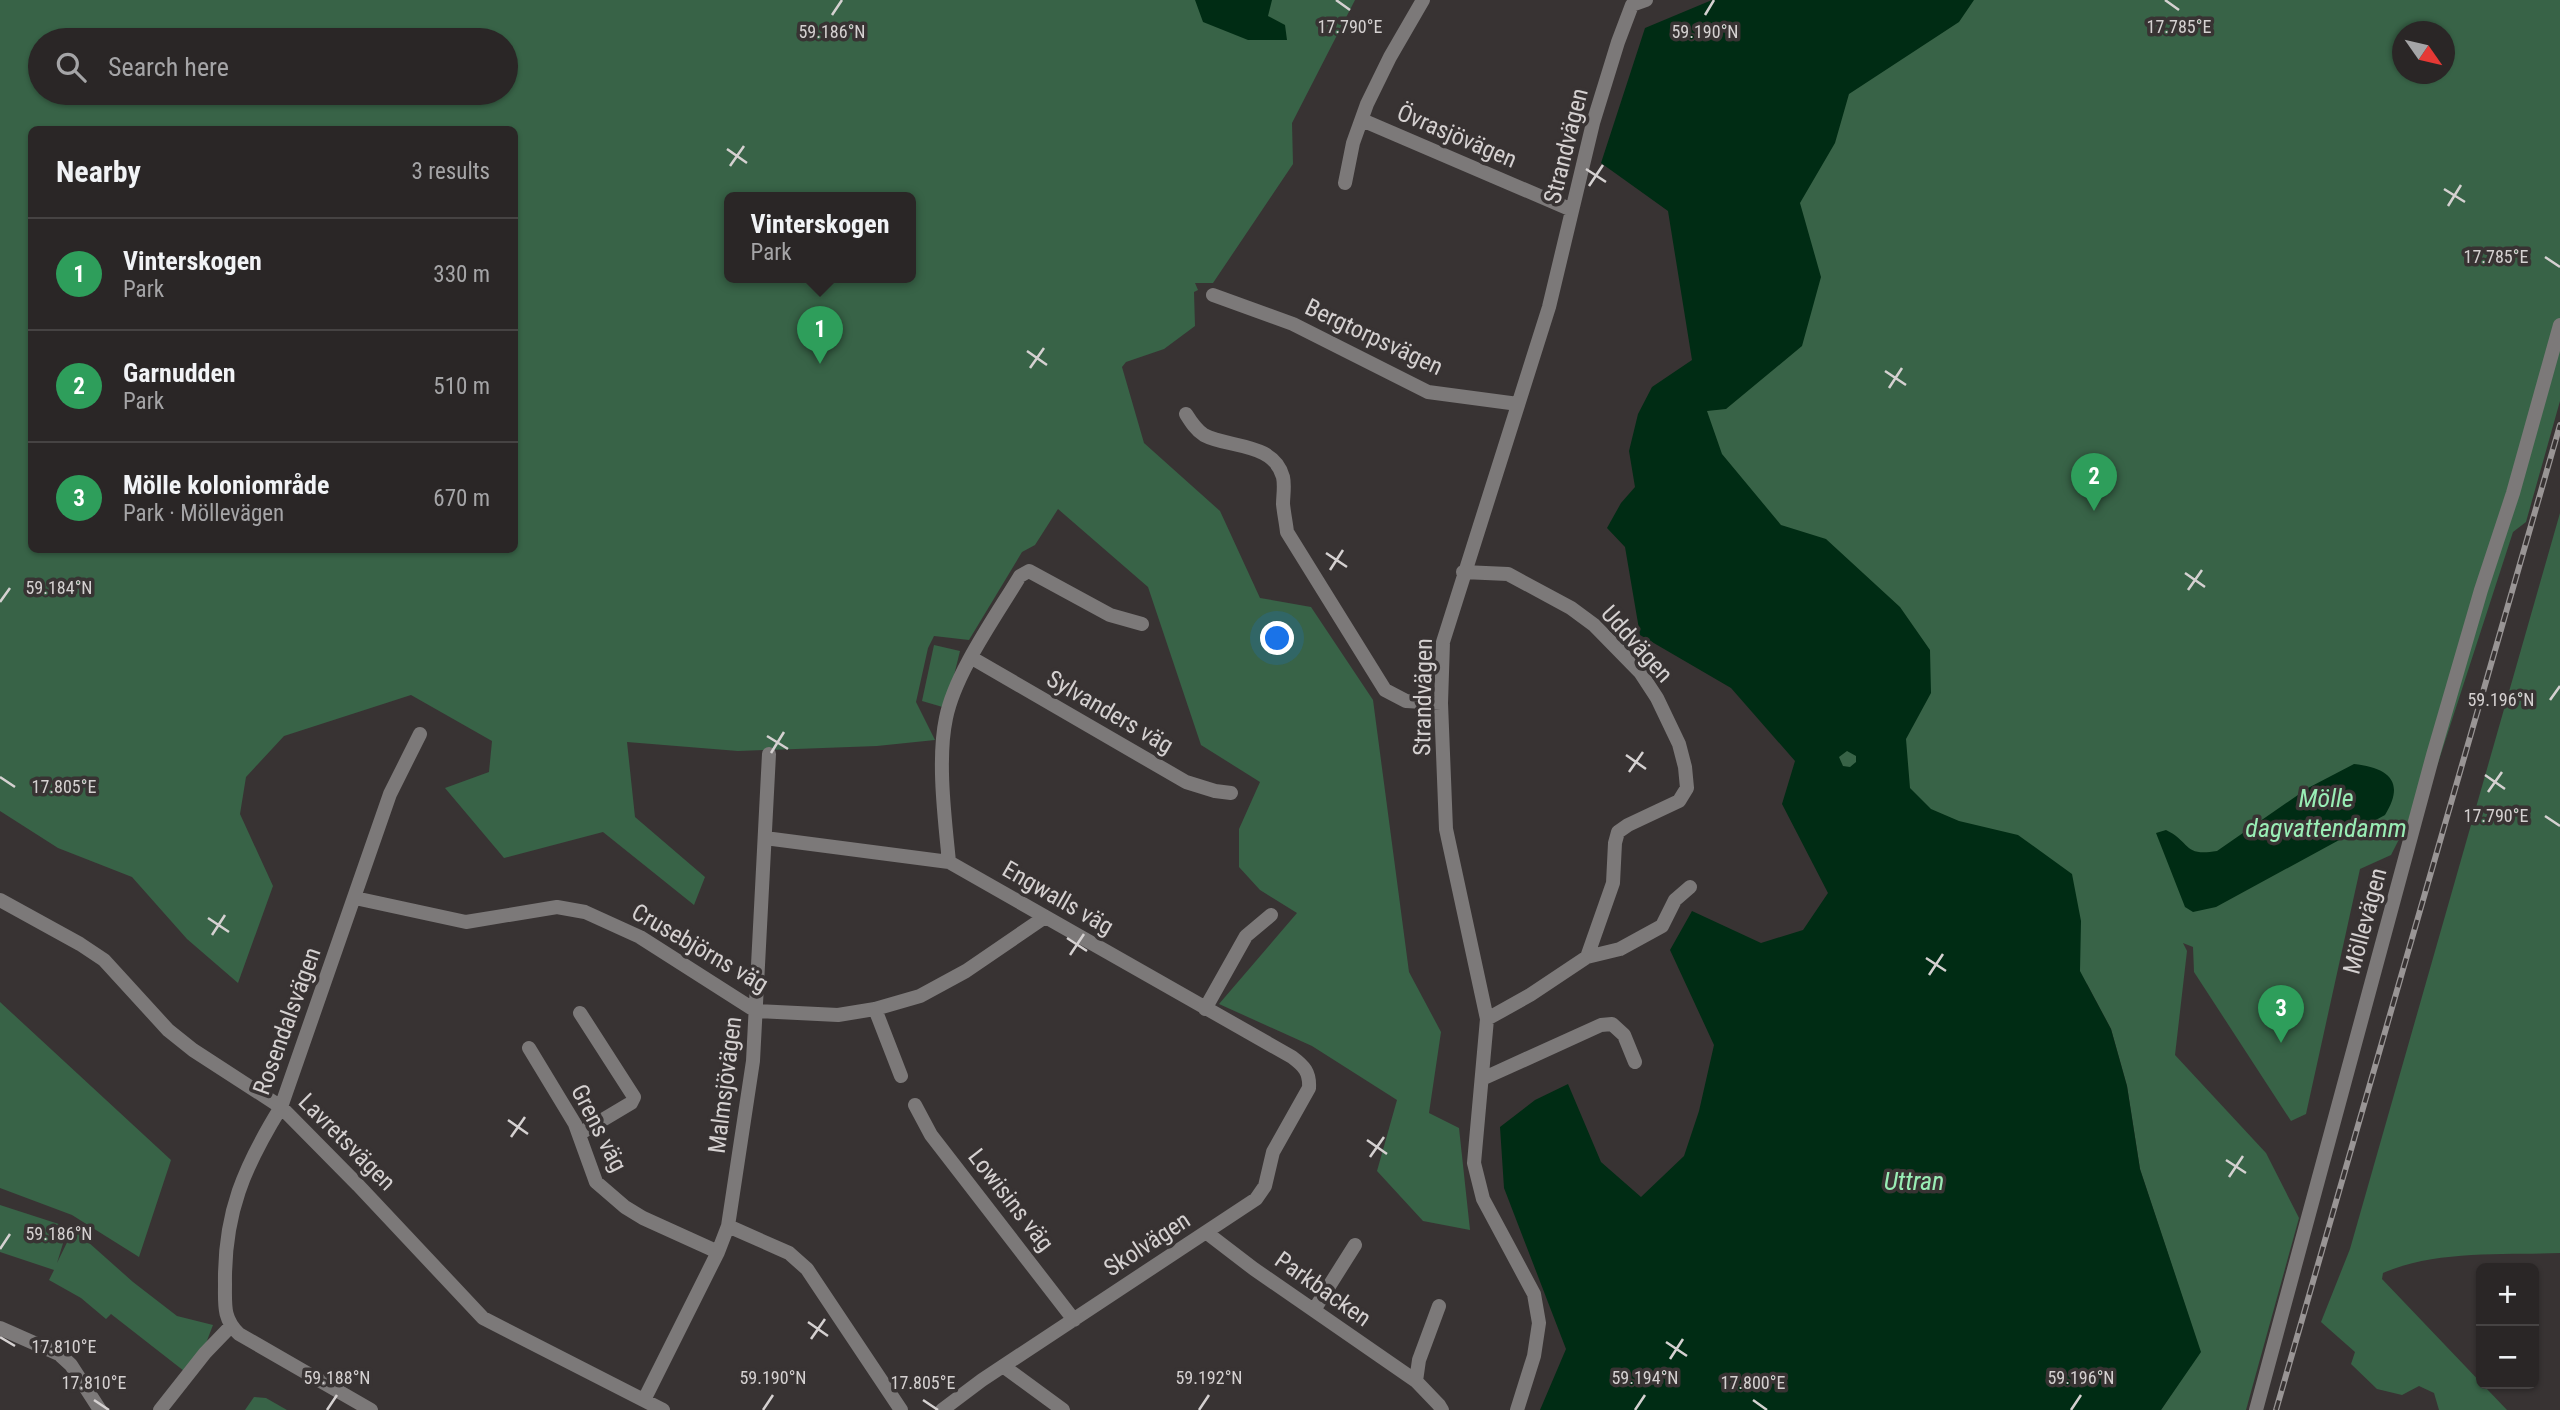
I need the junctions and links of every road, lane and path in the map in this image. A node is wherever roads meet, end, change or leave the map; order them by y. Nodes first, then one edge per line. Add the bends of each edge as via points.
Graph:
1 (1423, 0) edge
2 (1633, 2) edge
3 (1362, 120) junction
4 (1345, 183) dead end
5 (1572, 210) junction
6 (1213, 295) dead end
7 (2560, 325) edge
8 (1518, 404) junction
9 (1186, 414) dead end
10 (1464, 572) junction
11 (1142, 624) dead end
12 (972, 658) junction
13 (1441, 703) junction
14 (420, 734) dead end
15 (769, 754) dead end
16 (1231, 793) dead end
17 (765, 838) junction
18 (949, 862) junction
19 (1690, 887) dead end
20 (355, 898) junction
21 (0, 900) edge
22 (1271, 915) dead end
23 (1045, 917) junction
24 (1587, 957) junction
25 (875, 1009) junction
26 (1205, 1009) junction
27 (756, 1011) junction
28 (580, 1013) dead end
29 (1487, 1019) junction
30 (529, 1048) dead end
31 (1634, 1062) dead end
32 (1305, 1067) joint
33 (901, 1076) dead end
34 (1482, 1079) junction
35 (915, 1105) dead end
36 (281, 1107) junction
37 (579, 1133) junction
38 (728, 1226) junction
39 (1206, 1233) junction
40 (1355, 1245) dead end
41 (718, 1252) junction
42 (1439, 1306) dead end
43 (1314, 1310) junction
44 (1074, 1320) junction
45 (231, 1326) junction
46 (0, 1328) edge
47 (1003, 1366) junction
48 (1416, 1381) junction
49 (644, 1400) junction
50 (100, 1410) edge
51 (160, 1410) edge
52 (371, 1410) edge
53 (663, 1410) edge
54 (901, 1410) edge
55 (942, 1410) edge
56 (1063, 1410) edge
57 (1442, 1410) edge
58 (1517, 1410) edge
59 (2256, 1410) edge

1 - 3 street via 1390,57
2 - 5 street, Strandvägen via 1593,123
3 - 4 street
3 - 5 street, Övrasjövägen
5 - 8 street, Strandvägen via 1549,307
6 - 8 street, Bergtorpsvägen via 1293,324 1428,392
7 - 59 street, Möllevägen via 2433,755
8 - 10 street, Strandvägen
9 - 13 street via 1205,435 1263,453 1278,465 1287,532 1385,690 1406,701
10 - 13 street, Strandvägen via 1443,642
10 - 24 street, Uddvägen via 1508,574 1594,625 1640,673 1679,744 1687,788 1679,802 1618,832 1614,883
11 - 12 street via 1110,615 1030,571 1020,576
12 - 16 street, Sylvanders väg via 1186,782
12 - 18 street via 946,718 943,752
13 - 29 street, Strandvägen via 1446,829
14 - 20 street, Rosendalsvägen via 390,794
15 - 17 street, Malmsjövägen
17 - 18 street, Engwalls väg
17 - 27 street, Malmsjövägen
18 - 23 street, Engwalls väg
19 - 24 street via 1675,900 1662,926 1620,949
20 - 27 street, Crusebjörns väg via 466,922 557,907 585,912 640,937
20 - 36 street, Rosendalsvägen
21 - 36 street, Lavretsvägen via 104,960 168,1030
22 - 26 street via 1246,936
23 - 25 street, Crusebjörns väg via 927,993
23 - 26 street, Engwalls väg
24 - 29 street
25 - 27 street, Crusebjörns väg via 838,1015
25 - 33 street
26 - 32 street, Engwalls väg
27 - 38 street, Malmsjövägen
28 - 37 street via 634,1097
29 - 34 street, Strandvägen
30 - 37 street, Grens väg
31 - 34 street via 1624,1035 1612,1024
32 - 39 street, Skolvägen via 1309,1088 1273,1152 1261,1192
34 - 58 street, Strandvägen via 1474,1163 1488,1211 1534,1294 1539,1323 1532,1366
35 - 44 street, Lowisins väg via 931,1135
36 - 45 street, Rosendalsvägen via 240,1187 228,1224 225,1312
36 - 49 street, Lavretsvägen via 483,1318
37 - 41 street, Grens väg via 596,1182 625,1207
38 - 41 street, Malmsjövägen
38 - 54 street via 789,1253 807,1269
39 - 43 street, Parkbacken
39 - 44 street, Skolvägen
40 - 43 street
41 - 49 street, Malmsjövägen
42 - 48 street
43 - 48 street, Parkbacken
44 - 47 street, Skolvägen
45 - 51 street
45 - 52 street
46 - 50 street via 59,1354
47 - 55 street, Skolvägen
47 - 56 street
48 - 57 street, Parkbacken
49 - 53 street, Lavretsvägen

